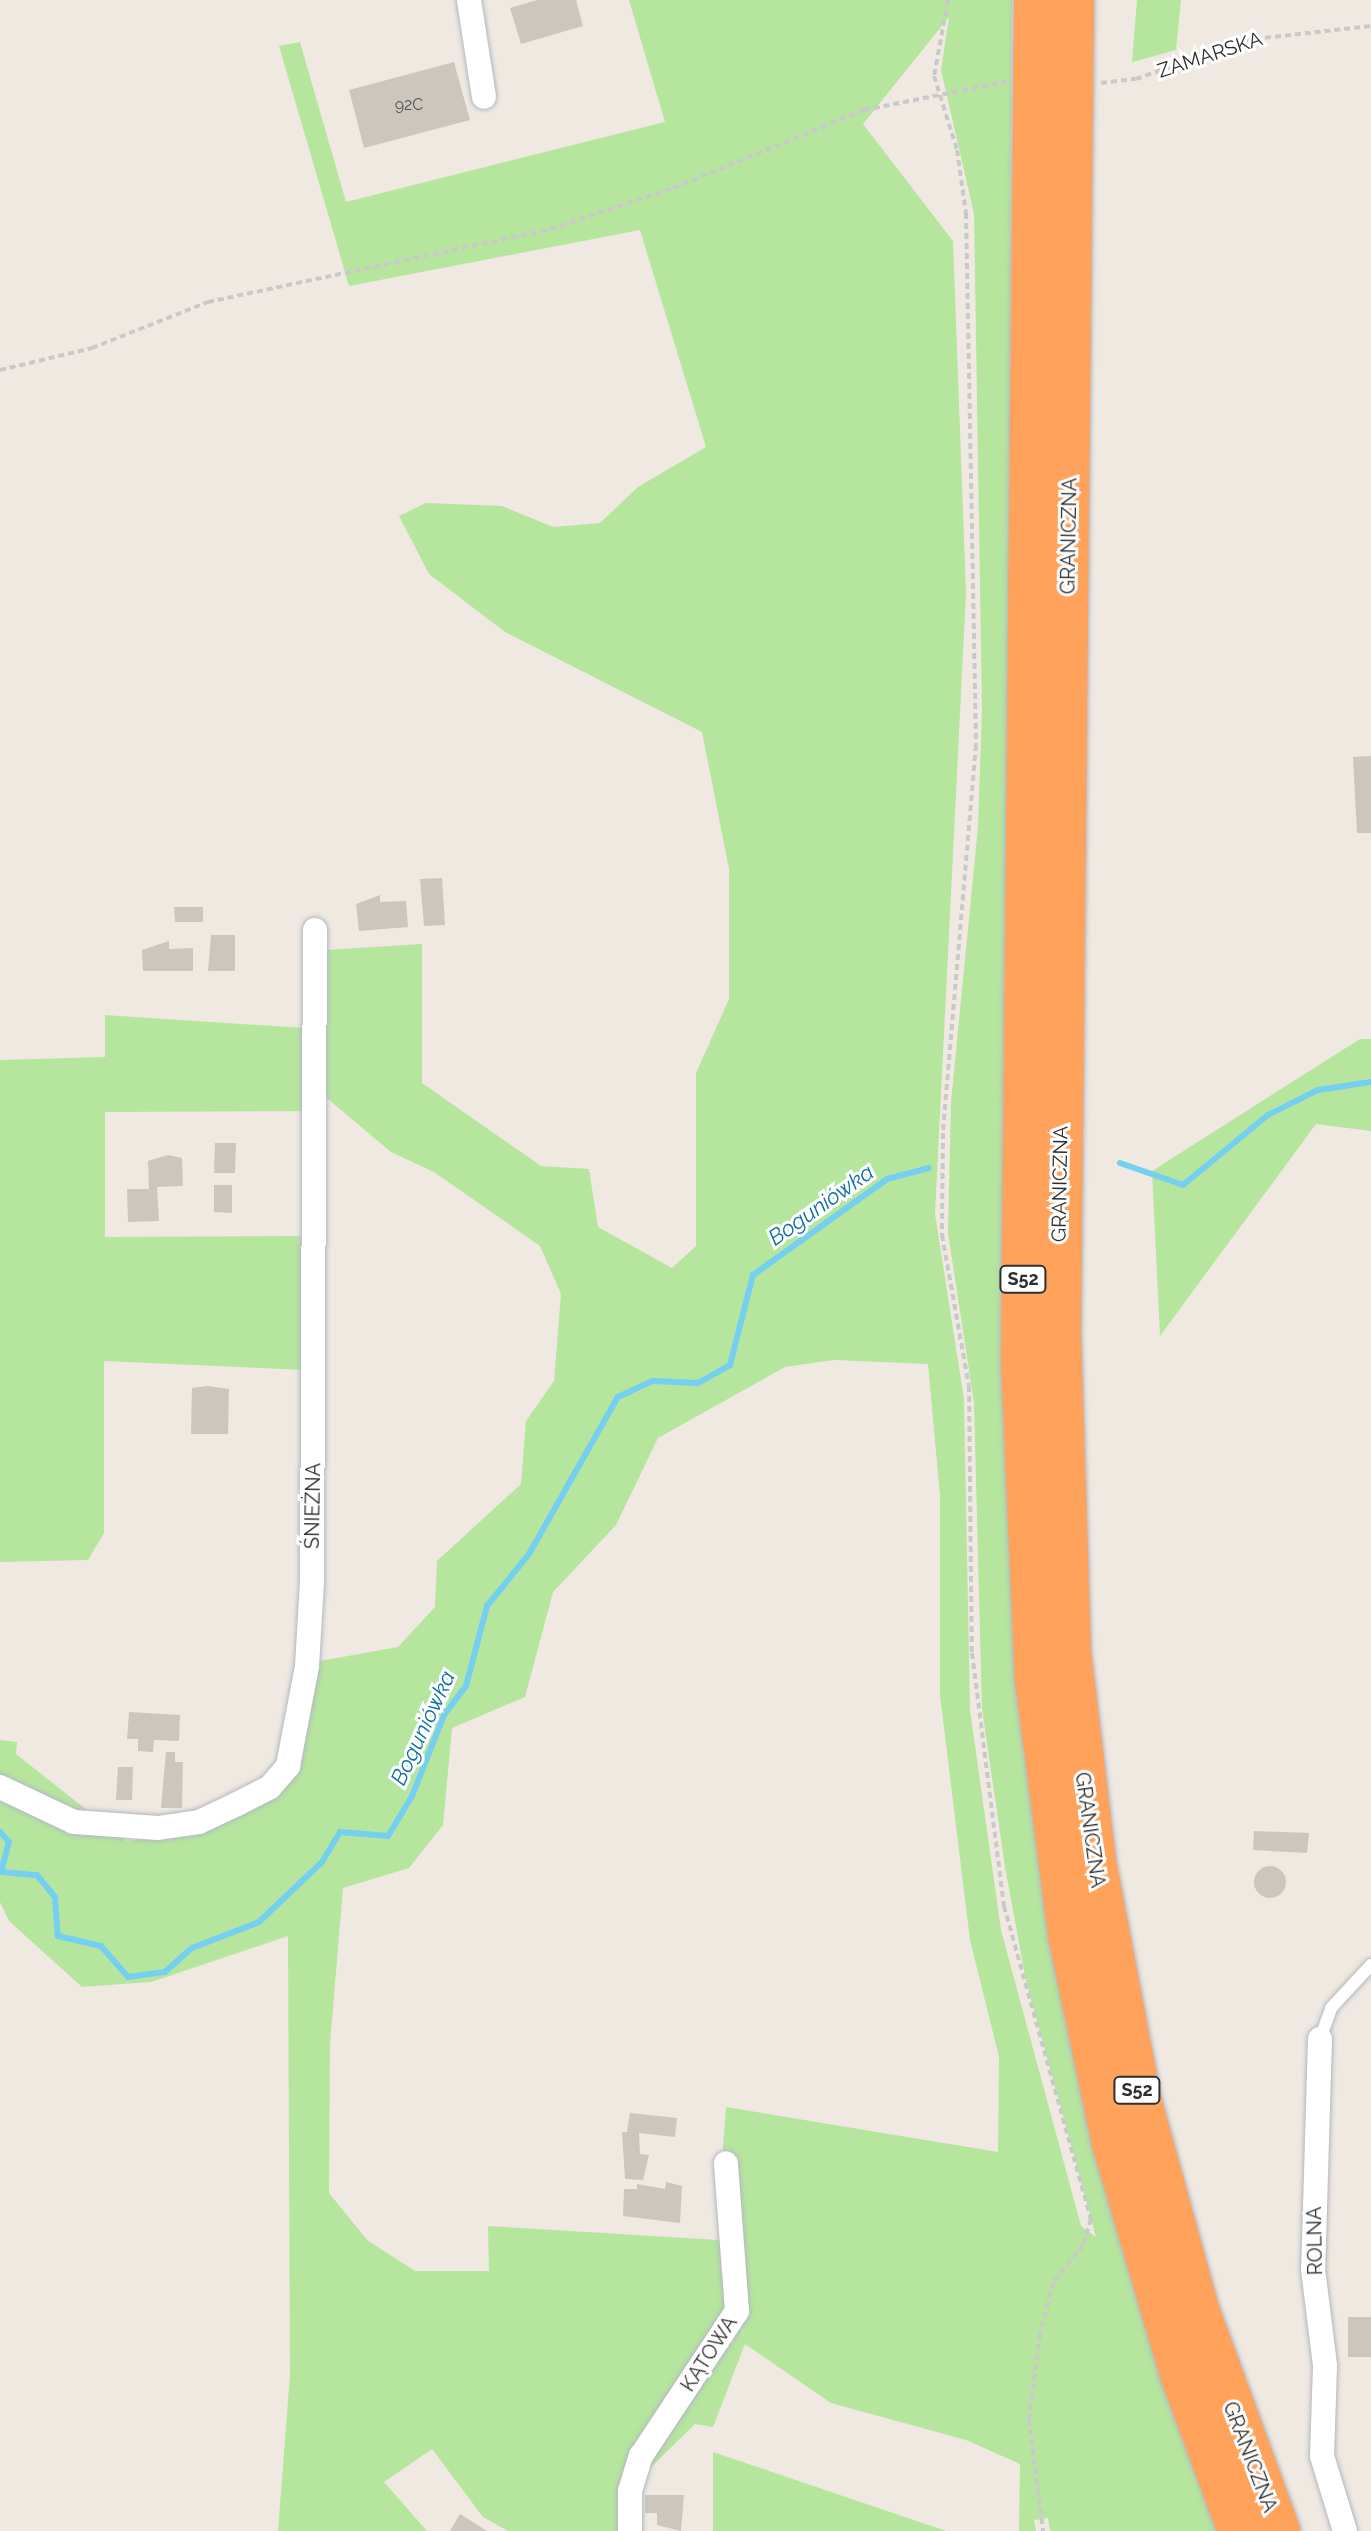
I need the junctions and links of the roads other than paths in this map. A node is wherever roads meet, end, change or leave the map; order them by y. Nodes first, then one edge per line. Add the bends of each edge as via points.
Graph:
1 (469, 0) edge
2 (1036, 0) edge
3 (1072, 0) edge
4 (484, 97) dead end
5 (315, 930) dead end
6 (0, 1787) edge
7 (1371, 1965) edge
8 (1320, 2039) joint
9 (726, 2163) dead end
10 (1268, 2527) edge
11 (630, 2531) edge
12 (1345, 2531) edge

1 - 4 street
2 - 10 highway, GRANICZNA / S52 via 1023,1348 1036,1667 1070,1935 1114,2143 1162,2311
3 - 10 highway, GRANICZNA / S52 via 1059,1319 1069,1652 1094,1862 1137,2090 1196,2307
5 - 6 street, ŚNIEŻNA via 312,1582 307,1666 288,1766 270,1787 237,1804 199,1822 158,1828 74,1822
7 - 8 lane, ROLNA via 1331,2008
8 - 12 street, ROLNA via 1313,2269 1325,2366 1322,2456
9 - 11 street, KĄTOWA via 737,2311 641,2456 630,2491

